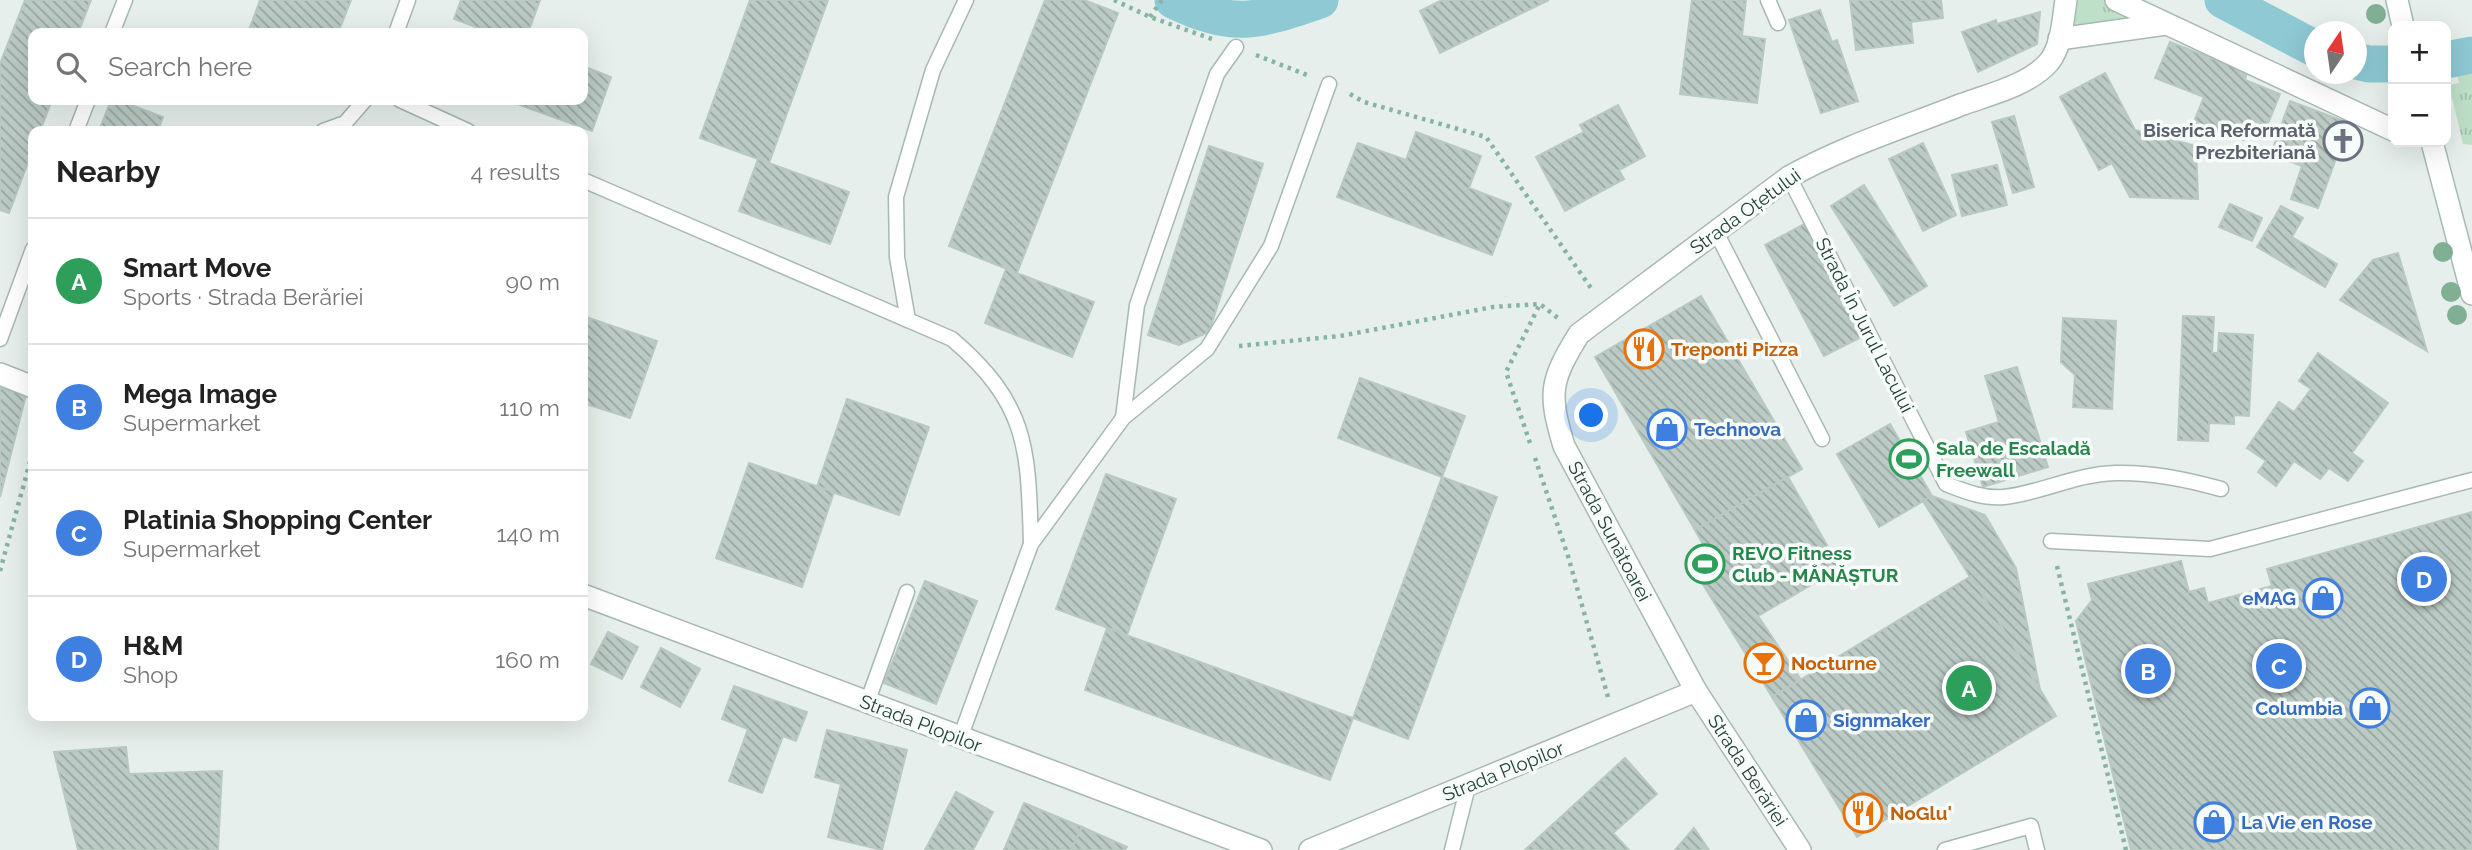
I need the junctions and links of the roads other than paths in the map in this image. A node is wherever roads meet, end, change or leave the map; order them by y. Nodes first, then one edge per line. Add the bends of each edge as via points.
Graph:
1 (125, 0) edge
2 (408, 0) edge
3 (965, 0) edge
4 (1769, 0) edge
5 (2066, 0) edge
6 (2116, 0) edge
7 (2397, 0) edge
8 (2402, 21) edge
9 (1778, 23) dead end
10 (2166, 24) junction
11 (114, 28) edge
12 (398, 28) edge
13 (2059, 39) junction
14 (1236, 47) road end
15 (1329, 84) road end
16 (86, 105) edge
17 (360, 105) edge
18 (411, 105) edge
19 (78, 126) edge
20 (335, 126) edge
21 (457, 126) edge
22 (2388, 128) edge
23 (2429, 147) edge
24 (1789, 177) junction
25 (588, 182) edge
26 (1716, 232) junction
27 (28, 263) edge
28 (2472, 294) edge
29 (908, 320) junction
30 (0, 340) edge
31 (1561, 363) joint
32 (0, 374) edge
33 (28, 385) edge
34 (1123, 418) junction
35 (1822, 439) dead end
36 (2472, 480) edge
37 (2221, 489) dead end
38 (2050, 541) road end
39 (1031, 544) junction
40 (906, 592) dead end
41 (588, 597) edge
42 (1696, 691) junction
43 (867, 702) junction
44 (960, 738) junction
45 (1468, 786) junction
46 (1261, 850) edge
47 (1310, 850) edge
48 (1452, 850) edge
49 (1800, 850) edge
50 (1945, 850) edge
51 (2037, 850) edge

1 - 11 lane
2 - 12 lane
3 - 29 lane via 933,70 896,197 897,257
4 - 9 lane
5 - 13 street, Strada Oțetului
6 - 10 street
7 - 8 street
10 - 13 street
10 - 22 street
13 - 24 street, Strada Oțetului via 2052,59 2029,77 1820,159
14 - 34 lane via 1217,74 1137,305
15 - 34 lane via 1271,246 1207,349
16 - 19 lane
17 - 20 lane
18 - 21 lane
23 - 28 street
24 - 26 street, Strada Oțetului
24 - 37 lane, Strada În Jurul Lacului via 1946,484 1973,495 2003,497 2113,473 2178,477
25 - 29 lane
26 - 31 street, Strada Oțetului via 1579,334
26 - 35 lane
27 - 30 lane
29 - 39 lane via 952,339 1001,390 1020,428 1028,465
31 - 42 street, Strada Sunătoarei via 1553,385 1553,403 1564,446
32 - 33 street
34 - 39 lane
36 - 38 lane via 2210,549
39 - 44 lane
40 - 43 lane
41 - 43 street, Strada Plopilor
42 - 45 street, Strada Plopilor
42 - 49 street, Strada Berăriei
43 - 44 street, Strada Plopilor
44 - 46 street, Strada Plopilor
45 - 47 street, Strada Plopilor
45 - 48 lane
50 - 51 lane via 2031,827

